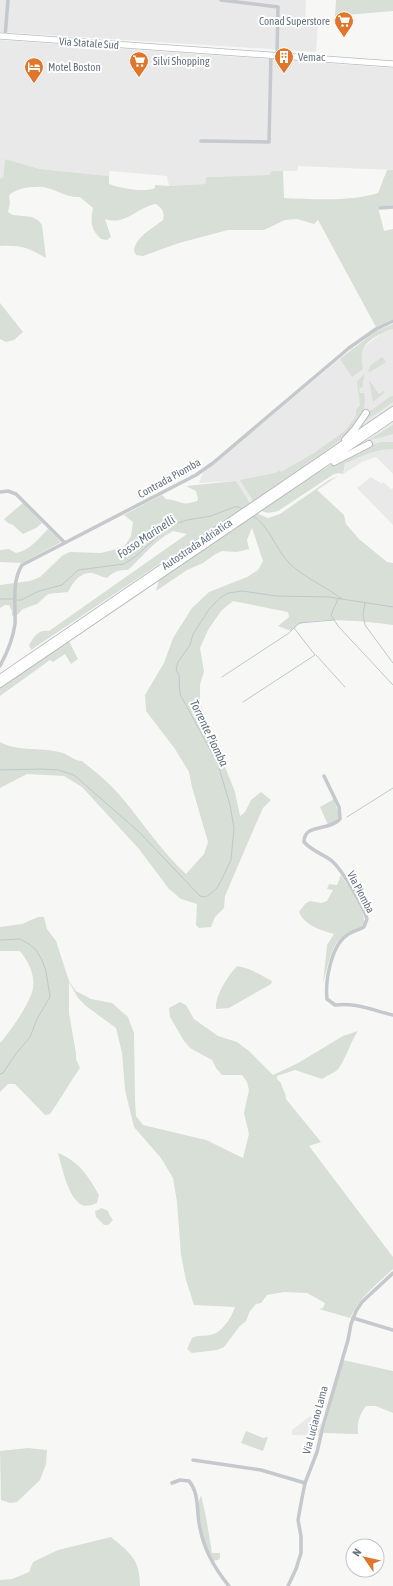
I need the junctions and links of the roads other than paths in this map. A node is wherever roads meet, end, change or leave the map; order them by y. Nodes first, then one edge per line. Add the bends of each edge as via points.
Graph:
1 (8, 0) edge
2 (221, 0) edge
3 (3, 37) edge
4 (274, 55) junction
5 (393, 64) edge
6 (201, 141) dead end
7 (393, 207) edge
8 (380, 208) dead end
9 (393, 321) edge
10 (393, 410) edge
11 (366, 413) dead end
12 (393, 417) edge
13 (369, 444) dead end
14 (322, 459) junction
15 (311, 473) junction
16 (0, 492) edge
17 (64, 542) junction
18 (197, 547) junction
19 (7, 651) junction
20 (0, 657) edge
21 (0, 666) edge
22 (0, 678) edge
23 (0, 684) edge
24 (324, 776) dead end
25 (393, 1015) edge
26 (393, 1273) edge
27 (353, 1318) junction
28 (393, 1330) edge
29 (192, 1460) dead end
30 (305, 1483) junction
31 (172, 1484) dead end
32 (229, 1586) edge
33 (288, 1586) edge

1 - 3 street
2 - 4 street via 278,7
3 - 4 main road, Via Statale Sud
4 - 5 main road, Via Statale Sud
4 - 6 street via 269,142
7 - 8 street
9 - 17 street, Contrada Piomba via 376,329 349,348 196,475
10 - 14 highway, Autostrada Adriatica
11 - 14 highway via 349,436 324,454
12 - 15 highway, Autostrada Adriatica
13 - 15 highway via 345,455 319,472
14 - 18 highway, Autostrada Adriatica
15 - 18 highway, Autostrada Adriatica
16 - 17 street via 16,494
17 - 19 street, Contrada Piomba via 22,565 16,576 15,626
18 - 22 highway, Autostrada Adriatica
18 - 23 highway, Autostrada Adriatica
19 - 20 street
19 - 21 street, Contrada Piomba
24 - 25 street, Via Piomba via 339,807 340,819 334,825 308,832 304,842 309,848 333,862 344,876 367,920 364,927 348,934 336,945 326,990 327,999 335,1005 345,1003
26 - 27 street, Via Luciano Lama via 369,1294
27 - 28 street
27 - 30 street, Via Luciano Lama via 317,1452
29 - 30 street via 261,1470
30 - 33 street, Via Luciano Lama via 298,1520 301,1553
31 - 32 street via 180,1480 189,1481 193,1486 197,1495 197,1513 203,1545 217,1571

